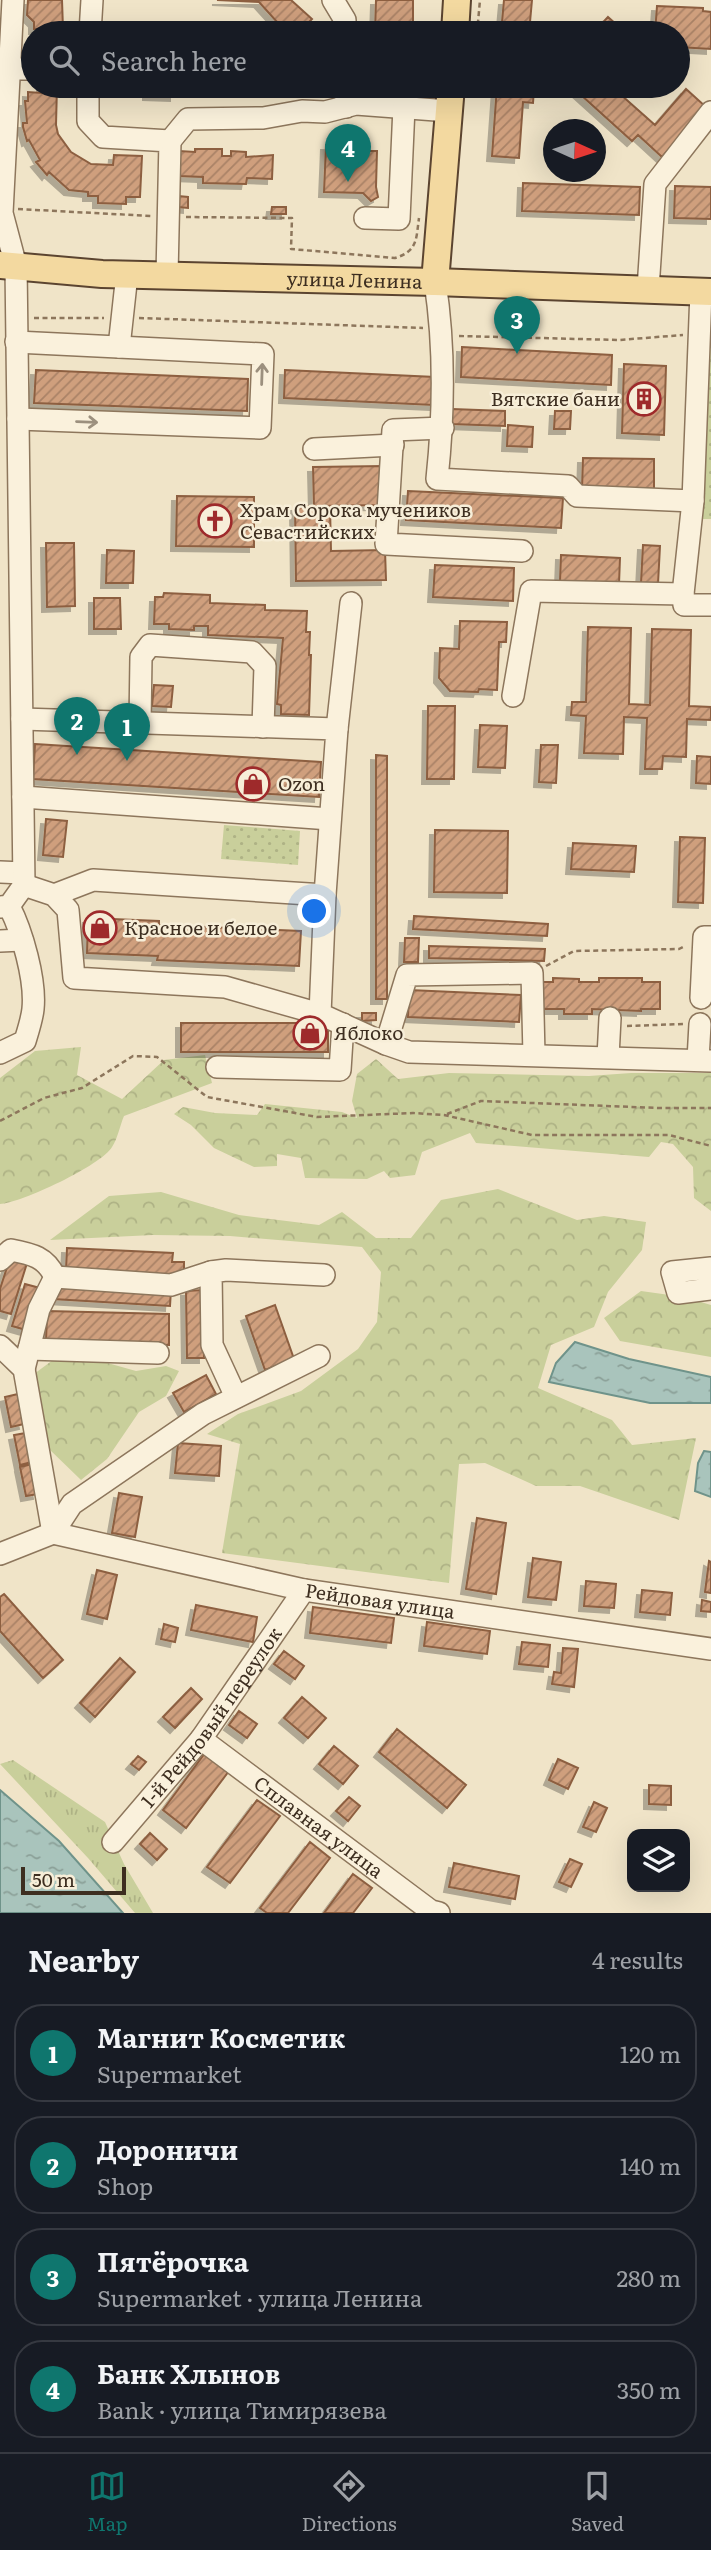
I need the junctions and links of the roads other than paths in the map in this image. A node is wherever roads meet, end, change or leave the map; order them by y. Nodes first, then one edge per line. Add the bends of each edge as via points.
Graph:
1 (13, 0) edge
2 (92, 0) edge
3 (333, 0) edge
4 (457, 0) edge
5 (91, 21) edge
6 (345, 21) edge
7 (456, 21) edge
8 (6, 38) edge
9 (10, 69) junction
10 (21, 69) edge
11 (88, 98) edge
12 (343, 98) edge
13 (348, 98) edge
14 (450, 98) edge
15 (404, 107) junction
16 (711, 112) edge
17 (170, 141) junction
18 (2, 211) edge
19 (365, 218) dead end
20 (8, 266) edge
21 (127, 274) junction
22 (167, 275) junction
23 (435, 282) junction
24 (648, 289) junction
25 (706, 292) edge
26 (16, 342) junction
27 (119, 347) junction
28 (19, 419) junction
29 (443, 428) junction
30 (393, 445) junction
31 (314, 450) dead end
32 (9, 492) edge
33 (693, 501) junction
34 (522, 551) dead end
35 (10, 573) edge
36 (683, 594) junction
37 (351, 603) dead end
38 (711, 605) edge
39 (0, 663) edge
40 (22, 663) junction
41 (513, 696) dead end
42 (22, 719) junction
43 (140, 723) junction
44 (262, 727) junction
45 (337, 729) junction
46 (23, 797) junction
47 (330, 819) junction
48 (0, 872) edge
49 (24, 879) junction
50 (54, 895) junction
51 (324, 895) junction
52 (4, 907) edge
53 (707, 937) edge
54 (22, 940) junction
55 (0, 941) edge
56 (701, 998) dead end
57 (320, 1014) junction
58 (610, 1022) road end
59 (343, 1024) junction
60 (700, 1024) road end
61 (386, 1044) junction
62 (0, 1053) edge
63 (534, 1055) junction
64 (608, 1058) junction
65 (705, 1060) edge
66 (217, 1067) dead end
67 (0, 1260) edge
68 (711, 1268) edge
69 (211, 1272) junction
70 (324, 1275) dead end
71 (55, 1277) junction
72 (711, 1289) edge
73 (0, 1346) edge
74 (158, 1353) dead end
75 (319, 1356) dead end
76 (27, 1359) junction
77 (236, 1397) junction
78 (53, 1533) junction
79 (0, 1555) edge
80 (304, 1590) junction
81 (711, 1649) edge
82 (201, 1739) junction
83 (113, 1842) dead end
84 (439, 1913) edge

1 - 8 street
2 - 5 street
3 - 6 street
4 - 7 main road
8 - 9 street
9 - 10 street
9 - 18 street
11 - 17 street via 88,121 103,137
12 - 17 street via 325,112 188,119
13 - 15 street via 356,104
14 - 15 street
14 - 23 main road
15 - 19 street via 398,219
16 - 24 street via 655,184
17 - 22 street
18 - 20 street
20 - 21 main road, улица Ленина
20 - 26 street via 17,318
21 - 22 main road, улица Ленина
21 - 27 street
22 - 23 main road, улица Ленина
23 - 24 main road, улица Ленина
23 - 29 street
24 - 25 main road, улица Ленина
25 - 33 street via 699,335
26 - 27 street
26 - 28 street
28 -> 27 street via 260,428 263,354
28 - 32 street
29 - 30 street via 393,430
29 - 33 street via 437,479 568,486 577,495
30 - 31 street
30 - 34 street via 386,544
32 - 35 street
33 - 36 street
35 - 40 street
36 - 38 street via 684,604
36 - 41 street via 531,591
37 - 45 street
39 - 40 street
40 - 42 street
42 - 43 street
42 - 46 street
43 - 44 street
43 - 44 street via 141,657 150,645 252,652 265,666
44 - 45 street
45 - 47 street
46 - 47 street
46 - 49 street
47 - 51 street
48 - 49 street
49 - 50 street
49 - 52 street
50 - 51 street via 93,880
50 - 57 street via 68,910 74,978 225,987
51 - 57 street
52 - 54 street via 19,926
53 - 56 street
54 - 55 street
54 - 62 street via 33,1007 25,1041
57 - 59 street
58 - 64 street
59 - 61 street
59 - 66 street via 340,1070
60 - 65 street
61 - 63 street via 410,1052
61 - 63 street via 407,975 532,973
63 - 64 street
64 - 65 street
67 - 71 street via 11,1250 33,1254 48,1264
68 - 72 street via 673,1272 678,1293
69 - 70 street
69 - 71 street via 172,1285
69 - 77 street via 212,1345
71 - 76 street via 39,1309
73 - 76 street
74 - 76 street
75 - 77 street
76 - 78 street
77 - 78 street via 203,1414 72,1504
78 - 79 street
78 - 80 street, Рейдовая улица
80 - 81 street, Рейдовая улица
80 - 82 street, 1-й Рейдовый переулок
82 - 83 street, 1-й Рейдовый переулок
82 - 84 street, Сплавная улица

